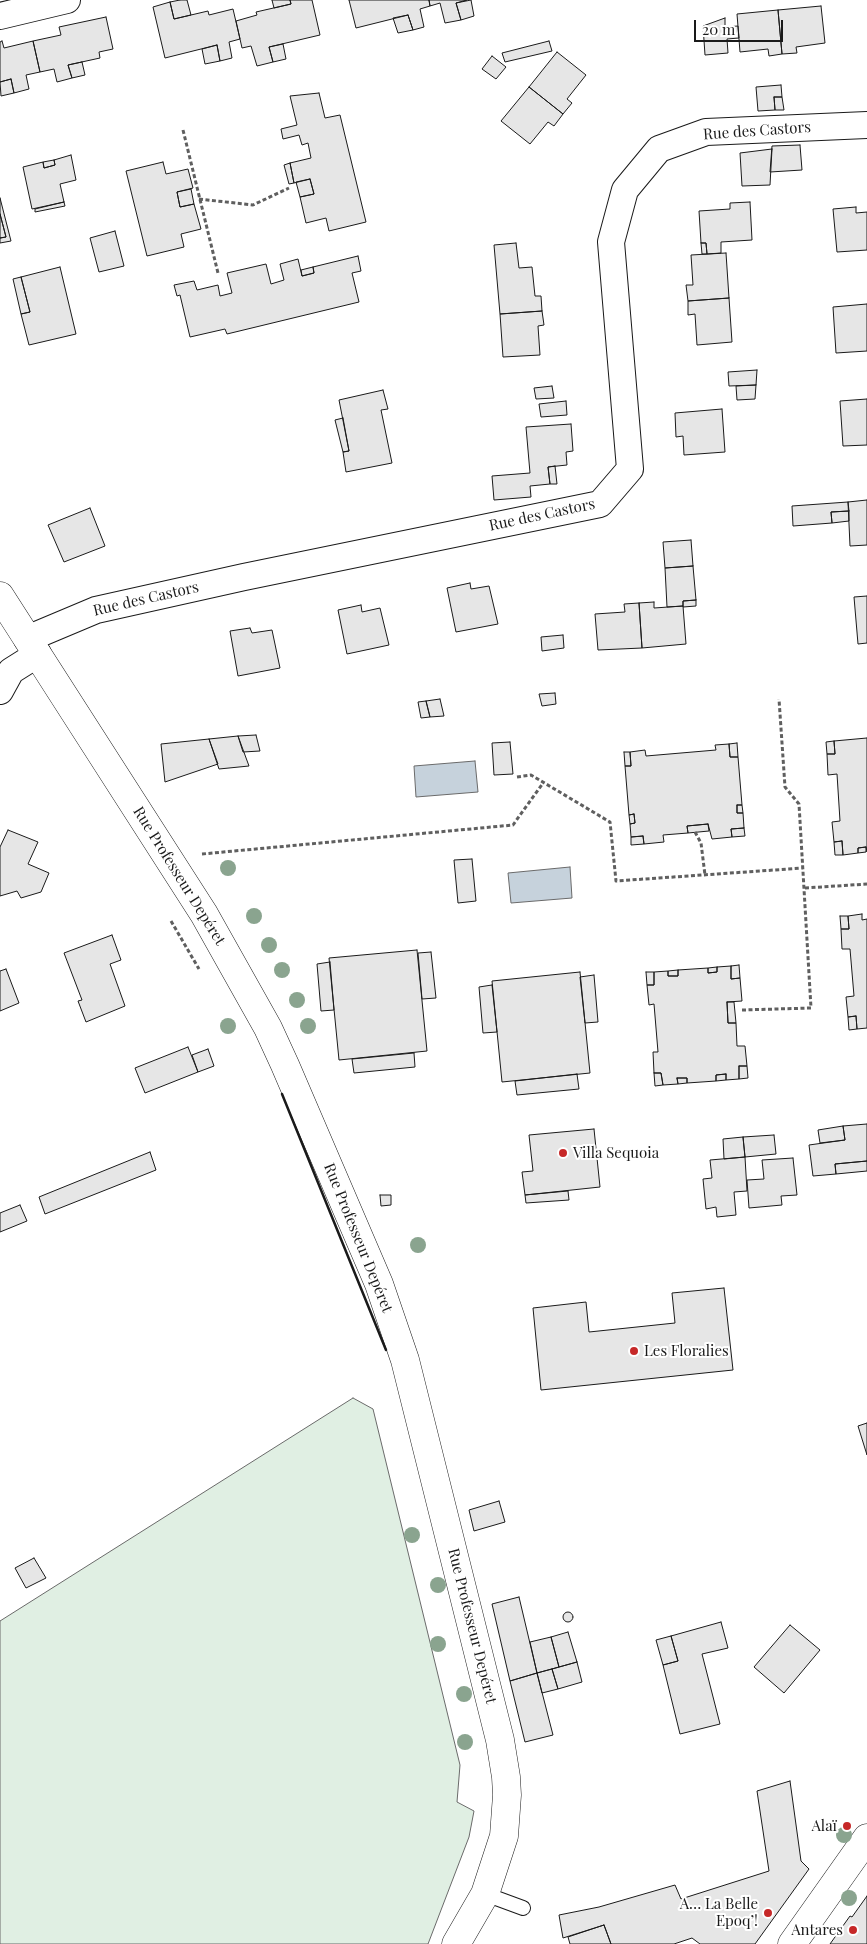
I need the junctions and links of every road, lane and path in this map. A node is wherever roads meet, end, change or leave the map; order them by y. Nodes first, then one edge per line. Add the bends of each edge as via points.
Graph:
1 (67, 0) edge
2 (0, 16) edge
3 (867, 125) edge
4 (183, 130) dead end
5 (289, 188) dead end
6 (200, 199) junction
7 (218, 274) dead end
8 (0, 596) edge
9 (32, 646) junction
10 (0, 691) edge
11 (779, 699) dead end
12 (517, 777) dead end
13 (543, 783) junction
14 (695, 832) dead end
15 (202, 854) dead end
16 (803, 868) junction
17 (704, 875) junction
18 (867, 884) edge
19 (805, 888) junction
20 (167, 914) dead end
21 (201, 972) dead end
22 (742, 1010) dead end
23 (867, 1838) edge
24 (484, 1894) junction
25 (523, 1908) dead end
26 (456, 1944) edge
27 (474, 1944) edge
28 (792, 1944) edge

1 - 2 street
3 - 9 street, Rue des Castors via 706,132 659,149 625,190 611,242 630,469 600,504 96,610
4 - 6 path
5 - 6 path via 253,205
6 - 7 path
8 - 9 street, Rue Professeur Depéret
9 - 10 street, Rue des Castors via 11,671
9 - 24 street, Rue Professeur Depéret via 204,914 268,1028 379,1284 412,1383 500,1740 507,1796 504,1836
11 - 16 path via 786,788 799,804
12 - 13 path via 531,775
13 - 15 path via 513,825
13 - 17 path via 610,822 616,881
14 - 17 path via 701,843
16 - 17 path
16 - 19 path
18 - 19 path
19 - 22 path via 811,1008
20 - 21 path
23 - 28 street
24 - 25 lane
24 - 26 street, Rue Professeur Depéret
24 - 27 street

